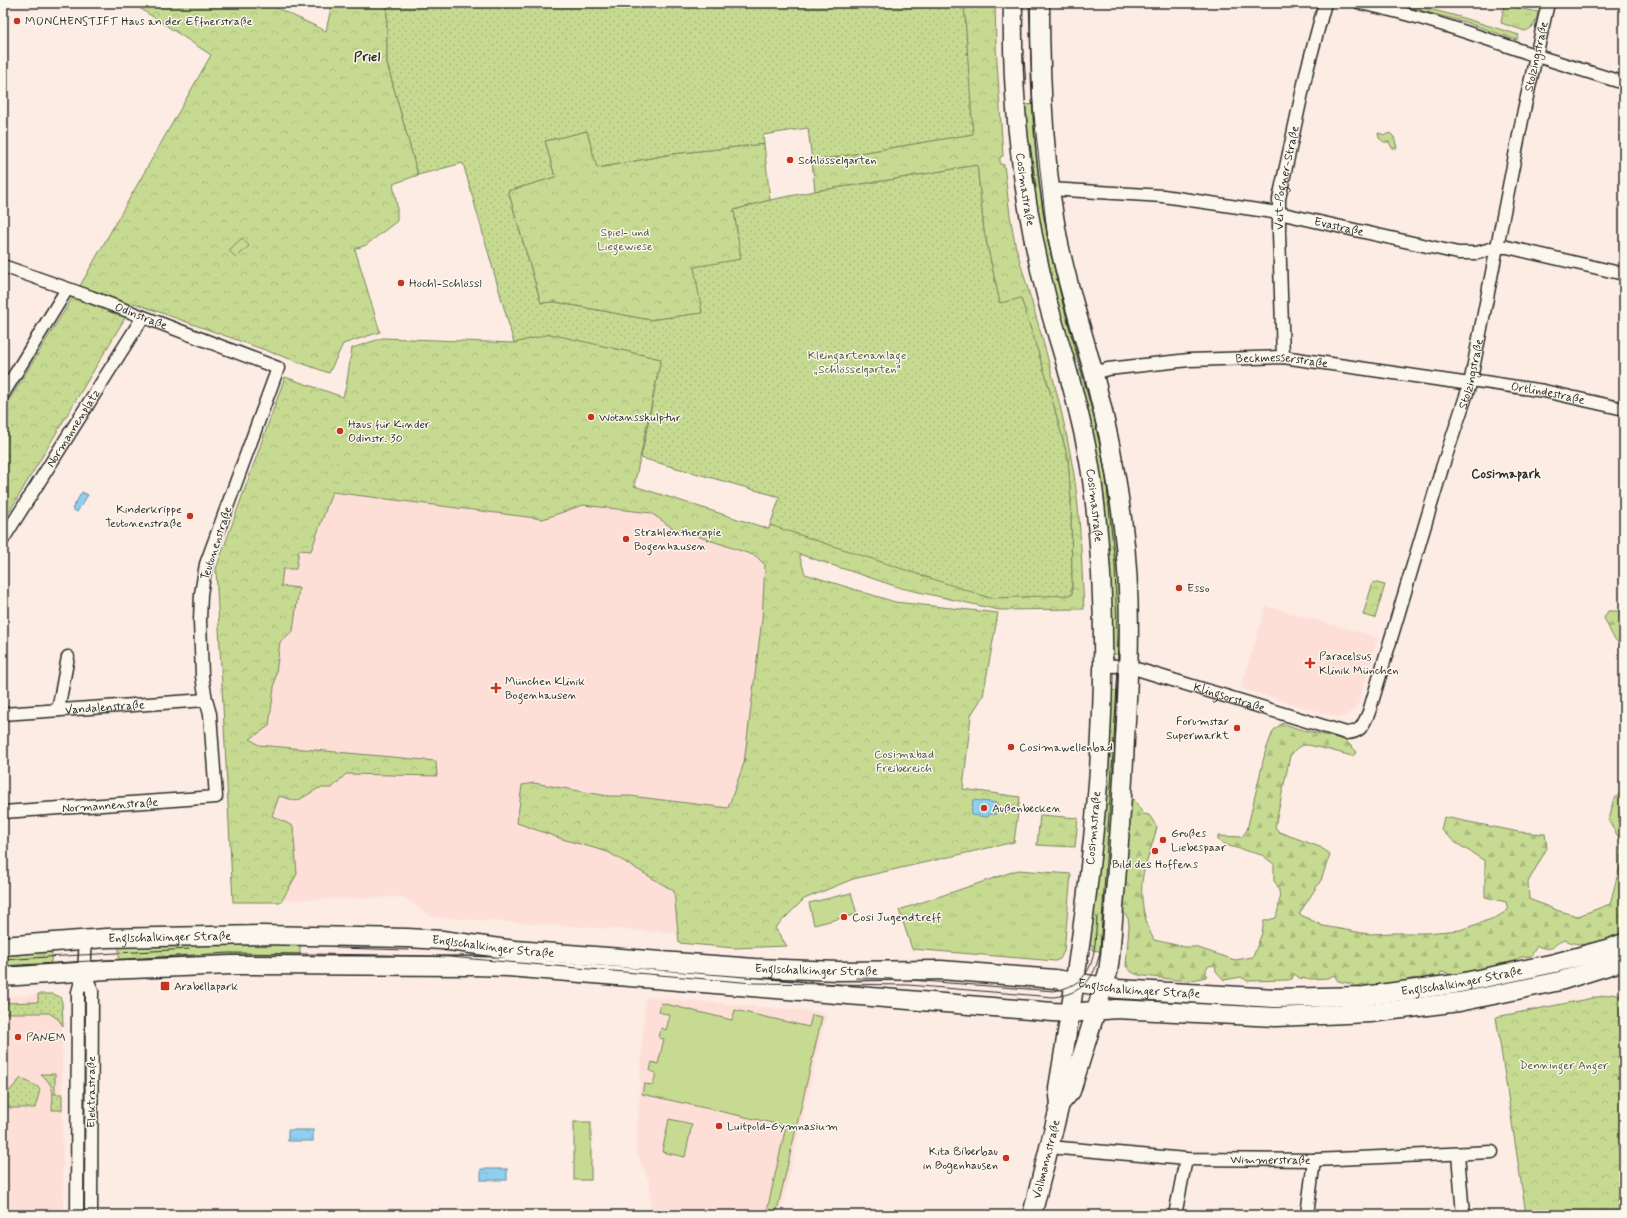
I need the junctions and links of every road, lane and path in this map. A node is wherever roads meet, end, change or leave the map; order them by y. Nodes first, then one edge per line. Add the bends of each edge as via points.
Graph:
1 (1013, 3) edge
2 (1040, 3) edge
3 (1325, 3) edge
4 (1360, 3) edge
5 (1548, 3) edge
6 (1537, 56) junction
7 (1624, 83) edge
8 (1050, 189) junction
9 (1279, 214) junction
10 (1497, 247) junction
11 (3, 266) edge
12 (1624, 274) edge
13 (67, 289) junction
14 (143, 317) junction
15 (1283, 357) junction
16 (278, 368) joint
17 (1094, 373) junction
18 (1470, 382) junction
19 (3, 394) edge
20 (1624, 409) edge
21 (3, 539) edge
22 (68, 657) dead end
23 (1103, 666) junction
24 (1129, 667) junction
25 (206, 700) junction
26 (58, 710) junction
27 (3, 714) edge
28 (1355, 732) joint
29 (216, 797) joint
30 (3, 812) edge
31 (86, 939) junction
32 (1624, 943) edge
33 (3, 946) edge
34 (1624, 961) edge
35 (84, 971) junction
36 (3, 977) edge
37 (1075, 982) junction
38 (1103, 987) junction
39 (1095, 1011) junction
40 (1070, 1013) junction
41 (1060, 1104) junction
42 (1049, 1147) junction
43 (1492, 1152) dead end
44 (1458, 1154) junction
45 (1186, 1159) junction
46 (1314, 1160) junction
47 (77, 1215) edge
48 (91, 1215) edge
49 (1032, 1215) edge
50 (1174, 1215) edge
51 (1307, 1215) edge
52 (1463, 1215) edge

1 - 23 main road, Cosimastraße via 1016,106 1034,245 1085,436 1092,476 1101,565
2 - 8 main road, Cosimastraße via 1043,106
3 - 9 street, Veit-Pogner-Straße via 1279,199
4 - 6 street via 1409,14 1496,40
5 - 6 street, Stolzingstraße
6 - 7 street
6 - 10 street, Stolzingstraße
8 - 9 street, Evastraße via 1163,196
8 - 17 main road, Cosimastraße via 1066,274
9 - 10 street, Evastraße via 1458,253 1477,253
9 - 15 street, Veit-Pogner-Straße
10 - 12 street, Evastraße via 1507,247
10 - 18 street, Stolzingstraße
11 - 13 street, Odinstraße
13 - 14 street, Odinstraße
13 - 19 street
14 - 16 street, Odinstraße
14 - 21 street, Normannenplatz
15 - 17 street, Beckmesserstraße via 1189,360 1108,369
15 - 18 street, Beckmesserstraße
16 - 25 street, Teutonenstraße via 206,564 200,594 200,621 202,676
17 - 24 main road, Cosimastraße via 1111,448 1123,528
18 - 20 street, Ortlindestraße via 1544,391
18 - 28 street, Stolzingstraße via 1369,712 1362,727
22 - 26 street
23 - 24 street, Klingsorstraße
23 - 37 main road, Cosimastraße via 1101,735 1091,862
24 - 28 street, Klingsorstraße via 1346,733
24 - 38 main road, Cosimastraße via 1120,840 1110,957
25 - 26 street, Vandalenstraße
25 - 29 street, Teutonenstraße via 210,714
26 - 27 street, Vandalenstraße
29 - 30 street, Normannenstraße
31 - 33 main road, Englschalkinger Straße
31 - 35 street, Elektrastraße
31 - 37 main road, Englschalkinger Straße via 261,935 408,938 515,950 754,968 838,971 942,970
32 - 38 main road, Englschalkinger Straße via 1496,977 1364,996 1275,998
34 - 39 main road, Englschalkinger Straße via 1560,981 1485,997 1370,1013 1275,1017 1116,1009
35 - 36 main road, Englschalkinger Straße
35 - 40 main road, Englschalkinger Straße via 231,965 508,967
35 - 47 street, Elektrastraße via 78,992
35 - 48 street, Elektrastraße via 92,991
37 - 38 main road, Englschalkinger Straße
37 - 40 main road, Cosimastraße
38 - 39 main road, Cosimastraße
39 - 40 main road, Englschalkinger Straße
39 - 41 main road, Vollmannstraße via 1071,1091
40 - 41 main road, Vollmannstraße via 1058,1088
41 - 42 main road, Vollmannstraße
42 - 45 street, Wimmerstraße
42 - 49 main road, Vollmannstraße
43 - 44 street, Wimmerstraße
44 - 46 street, Wimmerstraße
44 - 52 street
45 - 46 street, Wimmerstraße
45 - 50 street
46 - 51 street

